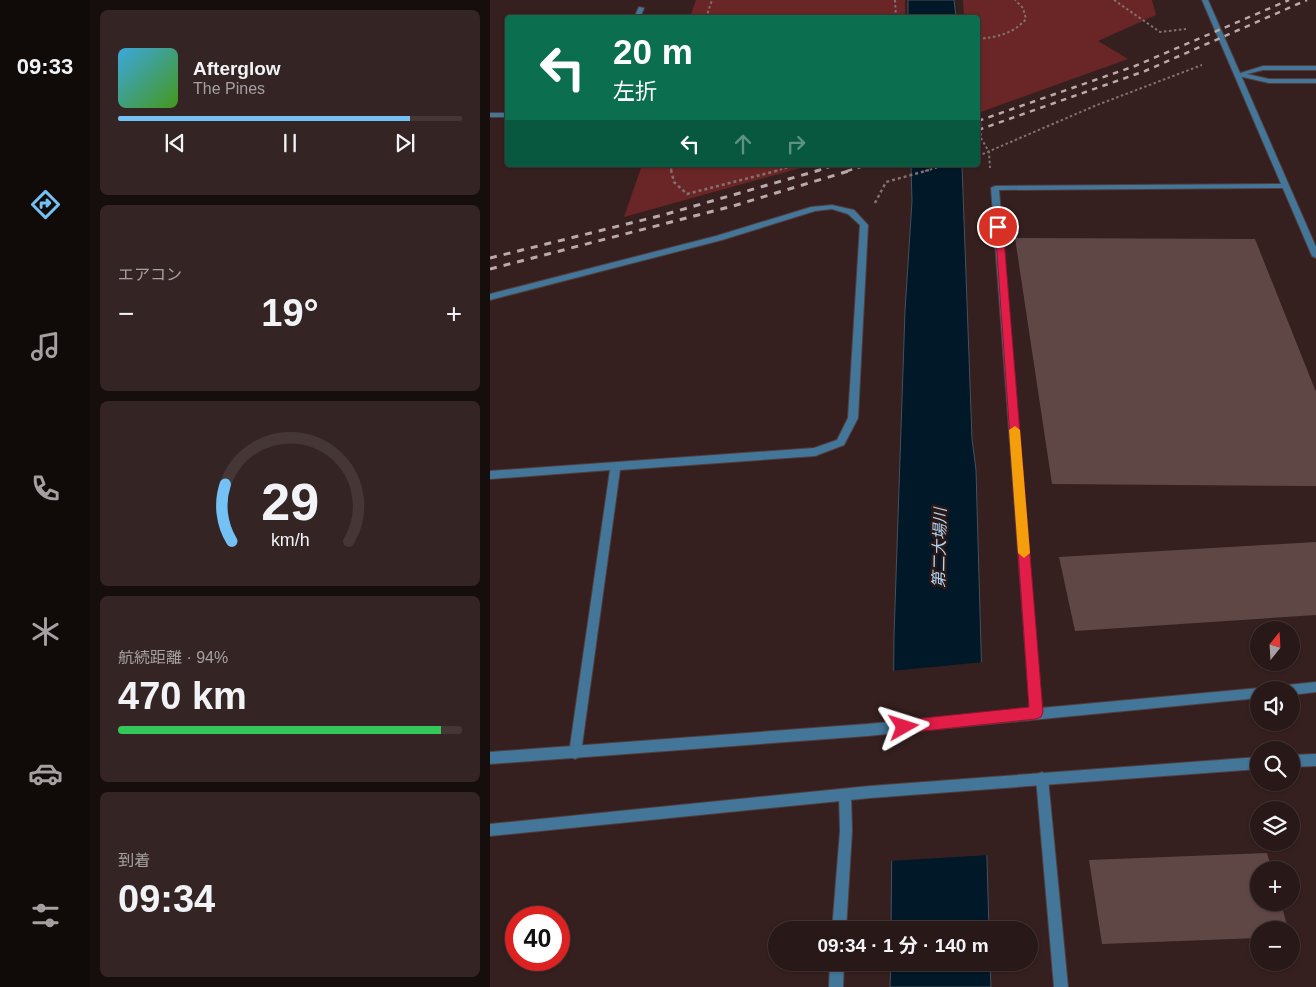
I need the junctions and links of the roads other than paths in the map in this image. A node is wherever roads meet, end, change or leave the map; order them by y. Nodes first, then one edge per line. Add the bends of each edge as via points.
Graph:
1 (1205, 0) edge
2 (641, 8) dead end
3 (638, 15) edge
4 (1316, 68) edge
5 (1237, 75) junction
6 (1316, 81) edge
7 (490, 115) edge
8 (505, 115) edge
9 (1284, 186) junction
10 (1316, 256) edge
11 (490, 297) edge
12 (615, 467) junction
13 (490, 475) edge
14 (1316, 687) edge
15 (1300, 689) edge
16 (1250, 693) edge
17 (1036, 712) junction
18 (575, 753) junction
19 (490, 758) edge
20 (1316, 760) edge
21 (1300, 761) edge
22 (1250, 764) edge
23 (1042, 778) junction
24 (845, 795) junction
25 (490, 830) edge
26 (840, 921) edge
27 (837, 971) edge
28 (836, 987) edge
29 (1061, 987) edge

1 - 5 street
2 - 3 street
4 - 5 street via 1263,68
5 - 6 street via 1269,81
5 - 9 street
7 - 8 street
9 - 10 street
9 - 17 street via 995,188
11 - 12 street via 710,240 814,209 832,207 851,212 864,225 853,418 841,442 815,452
12 - 13 street
12 - 18 street
14 - 15 street
16 - 17 street
17 - 18 street via 867,730
18 - 19 street
20 - 21 street
22 - 23 street
23 - 24 street
23 - 29 street
24 - 25 street
24 - 26 street via 846,831
27 - 28 street

